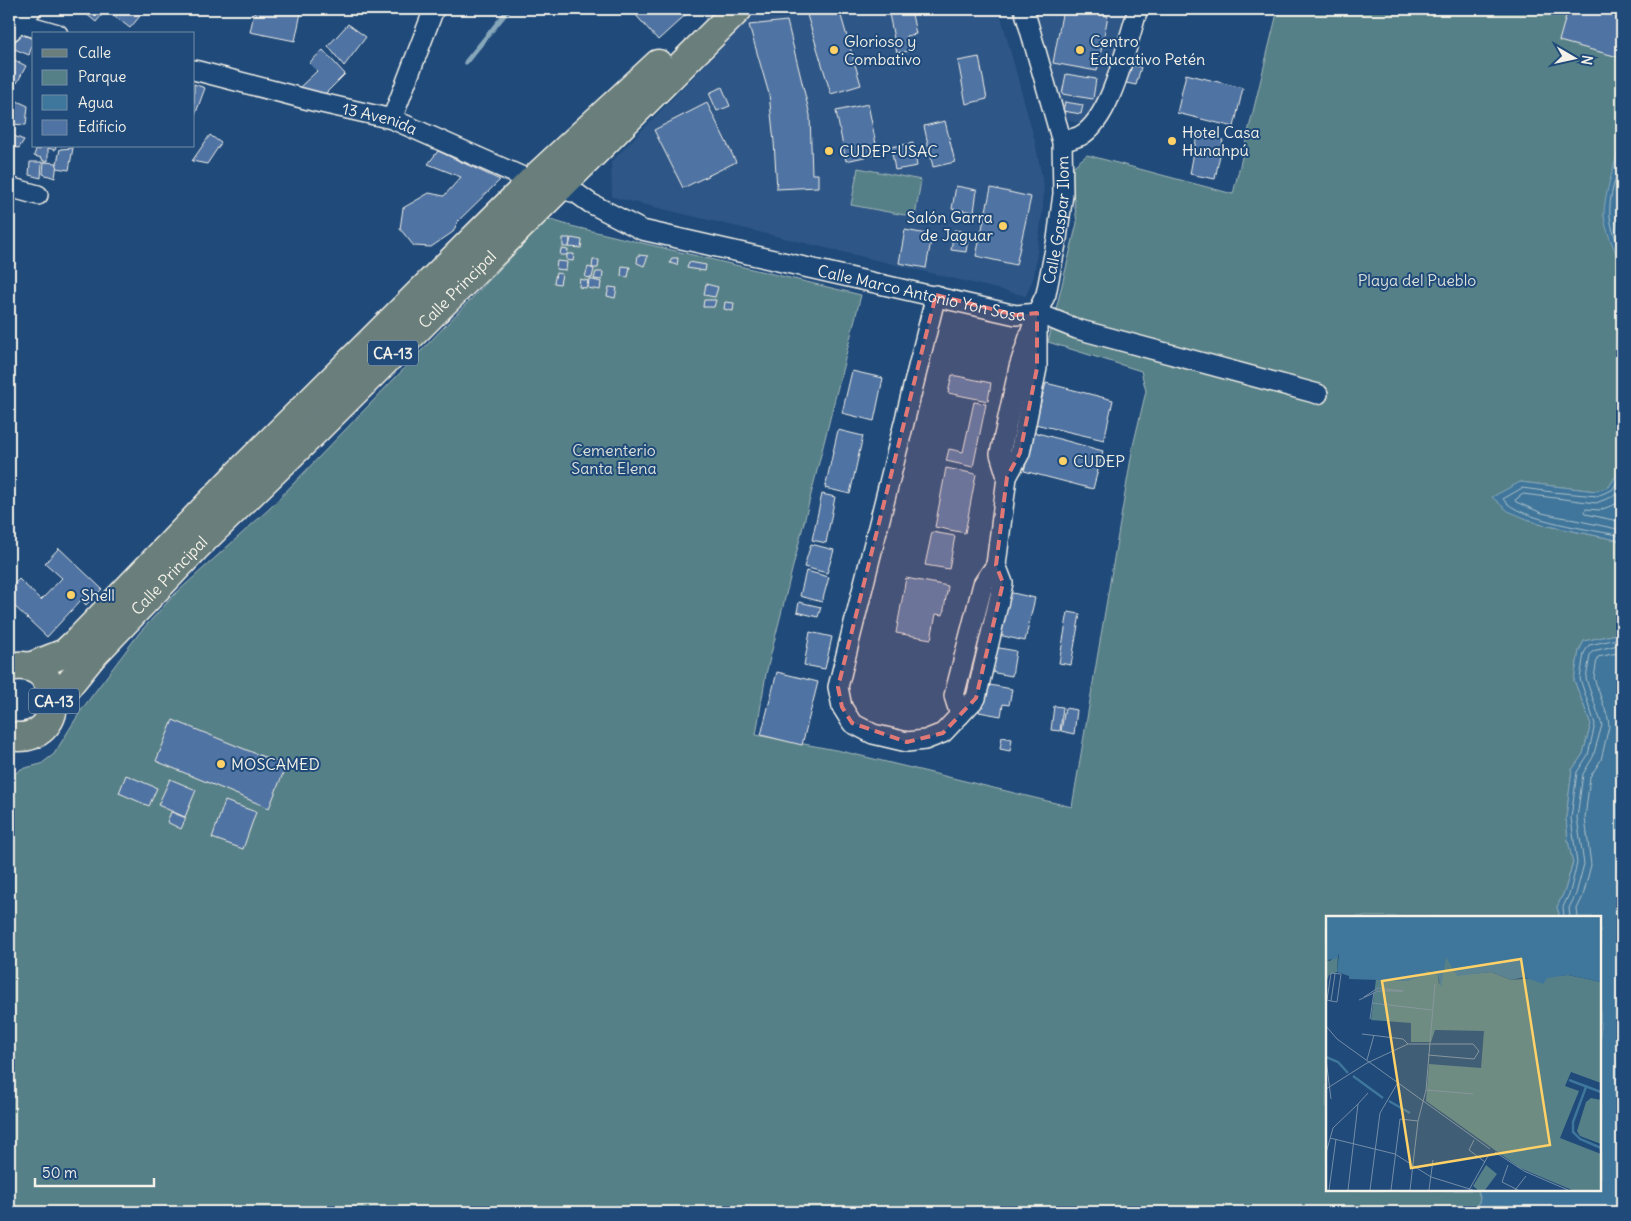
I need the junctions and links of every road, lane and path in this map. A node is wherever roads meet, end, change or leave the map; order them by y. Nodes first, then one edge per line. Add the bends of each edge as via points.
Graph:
1 (32, 9) edge
2 (434, 9) edge
3 (718, 9) edge
4 (738, 9) edge
5 (1024, 9) edge
6 (1138, 9) edge
7 (12, 26) edge
8 (46, 32) edge
9 (195, 70) edge
10 (392, 119) junction
11 (1062, 142) junction
12 (532, 181) junction
13 (9, 187) edge
14 (560, 188) junction
15 (38, 195) dead end
16 (936, 295) junction
17 (1037, 313) junction
18 (1318, 394) dead end
19 (19, 667) edge
20 (54, 703) junction
21 (12, 741) edge

1 - 7 street
2 - 10 street
3 - 12 main road, Calle Principal / CA-13
4 - 14 main road, Calle Principal / CA-13
5 - 11 street, Calle Gaspar Ilom
6 - 11 street via 1109,102 1098,120 1081,135
7 - 8 street
9 - 10 street, 13 Avenida
10 - 12 street, 13 Avenida
11 - 17 street, Calle Gaspar Ilom via 1063,194 1057,240 1046,294
12 - 14 street, 13 Avenida
12 - 19 main road, Calle Principal / CA-13 via 243,469 66,653
13 - 15 street
14 - 16 street, Calle Marco Antonio Yon Sosa via 576,193 642,230
14 - 20 main road, Calle Principal / CA-13 via 195,548 92,656
16 - 17 street, Calle Marco Antonio Yon Sosa via 1016,315
16 - 17 street, Calle Gaspar Ilom via 838,687 842,707 852,724 873,734 907,742 943,733 960,715 954,696 983,584 996,565 1007,477 1000,454 1019,367
17 - 18 street, Calle Marco Antonio Yon Sosa via 1077,329
19 - 20 main road, CA-13 via 40,672 53,691
20 - 21 main road, CA-13 via 53,712 43,728

